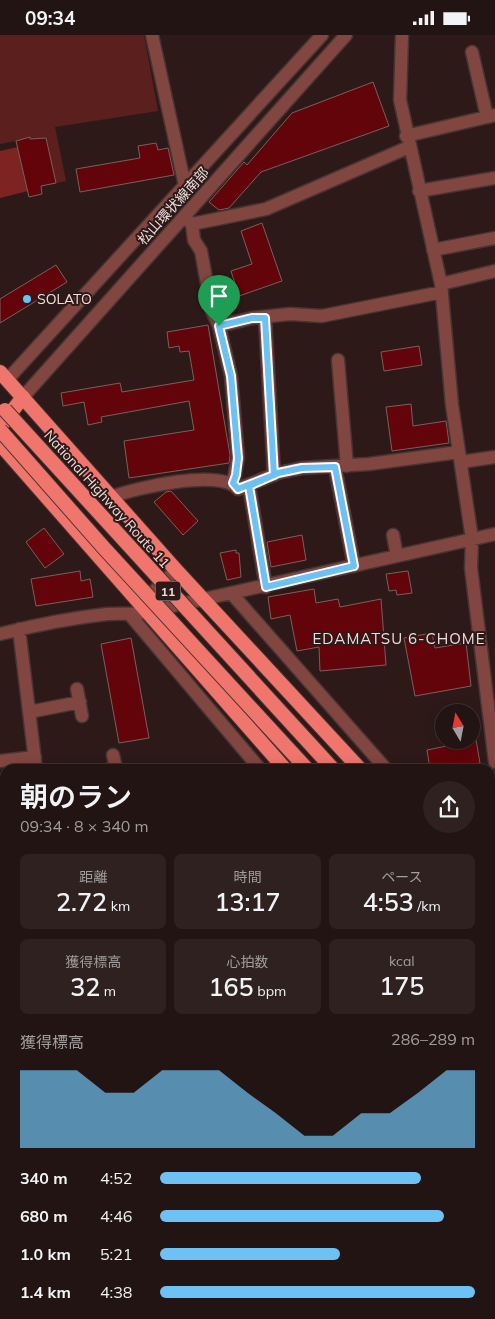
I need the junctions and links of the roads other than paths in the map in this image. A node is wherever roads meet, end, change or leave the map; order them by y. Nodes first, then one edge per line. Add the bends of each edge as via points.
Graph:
1 (152, 35) edge
2 (322, 35) edge
3 (346, 35) edge
4 (402, 35) edge
5 (472, 52) dead end
6 (491, 116) edge
7 (407, 141) junction
8 (495, 179) edge
9 (185, 186) junction
10 (419, 191) junction
11 (188, 220) junction
12 (495, 238) edge
13 (433, 250) junction
14 (495, 271) edge
15 (441, 288) junction
16 (265, 318) junction
17 (219, 326) junction
18 (338, 360) dead end
19 (2, 380) edge
20 (23, 397) junction
21 (0, 404) edge
22 (0, 429) edge
23 (0, 444) edge
24 (460, 457) junction
25 (495, 457) edge
26 (341, 467) junction
27 (274, 475) junction
28 (233, 483) junction
29 (249, 486) junction
30 (111, 497) junction
31 (495, 534) edge
32 (393, 535) dead end
33 (472, 539) junction
34 (397, 556) junction
35 (354, 566) junction
36 (176, 570) junction
37 (266, 587) junction
38 (232, 594) junction
39 (205, 600) junction
40 (139, 611) junction
41 (19, 629) junction
42 (0, 634) edge
43 (489, 658) edge
44 (77, 689) dead end
45 (80, 702) junction
46 (29, 712) junction
47 (82, 715) dead end
48 (113, 755) dead end
49 (0, 761) edge
50 (495, 762) edge
51 (35, 763) edge
52 (115, 764) edge
53 (256, 764) edge
54 (281, 764) edge
55 (302, 764) edge
56 (328, 764) edge
57 (355, 764) edge
58 (382, 764) edge

1 - 9 street
2 - 9 street, 松山環状線南部
3 - 11 street, 松山環状線南部
4 - 7 street via 400,100
5 - 6 street
6 - 7 street
7 - 10 street
7 - 11 street via 266,209
8 - 10 street
9 - 19 street, 松山環状線南部
10 - 13 street
11 - 17 street via 201,251 212,311
11 - 20 street, 松山環状線南部
12 - 13 street
13 - 15 street
14 - 15 street
15 - 16 street via 322,316
15 - 24 street
16 - 17 street
16 - 27 street
17 - 28 street via 231,376 238,458
18 - 26 street
19 - 20 highway, 11
20 - 22 highway
20 - 30 highway, 11
21 - 56 highway, National Highway Route 11 / 11, bridge
22 - 55 highway, 11, bridge via 104,548
23 - 40 highway, 11 via 89,544
24 - 25 street
24 - 26 street
24 - 33 street
26 - 27 street via 302,468
26 - 35 street
27 - 29 street
28 - 29 street via 238,489
28 - 30 street via 220,480 173,482 136,488
29 - 37 street
30 - 36 highway, 11
31 - 33 street
32 - 34 street
33 - 34 street
33 - 43 street via 471,568
34 - 35 street
35 - 37 street
36 - 39 highway, 11
36 - 40 street
37 - 38 street
38 - 39 street
38 - 58 street
39 - 40 street
39 - 57 highway, 11
40 - 41 street
40 - 53 street
40 - 54 highway, 11 via 155,624
41 - 42 street
41 - 46 street
43 - 50 street
44 - 45 street
45 - 46 street
45 - 47 street
46 - 51 street
48 - 52 street
49 - 51 street

